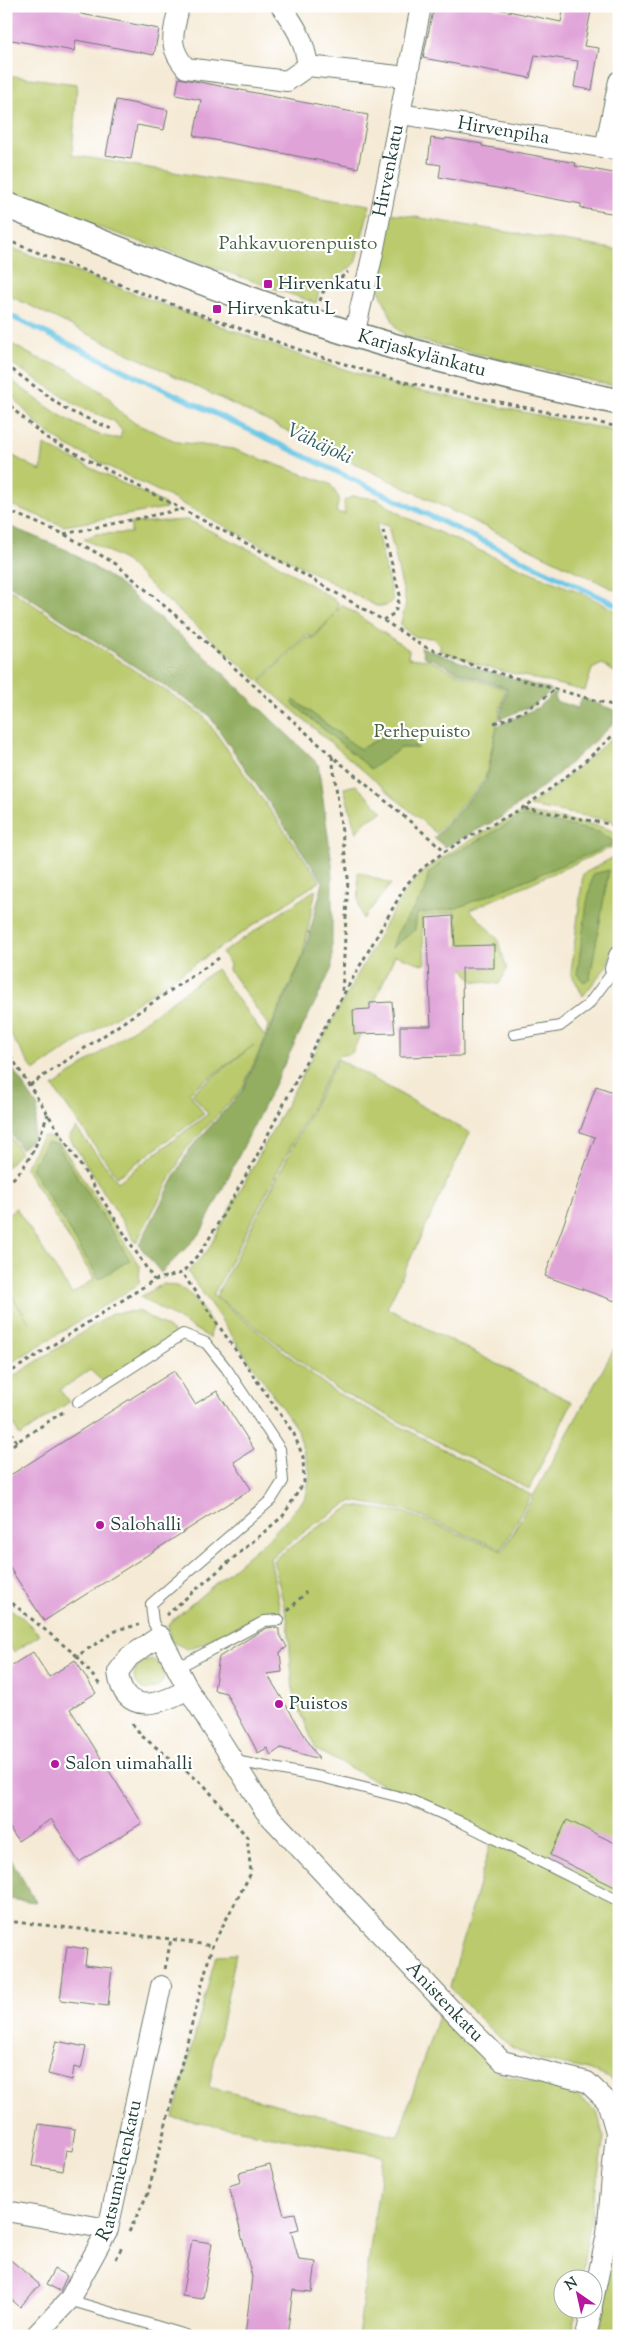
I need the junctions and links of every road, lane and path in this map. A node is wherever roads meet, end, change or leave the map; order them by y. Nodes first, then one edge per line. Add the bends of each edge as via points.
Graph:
1 (179, 6) edge
2 (281, 6) edge
3 (421, 6) edge
4 (308, 66) junction
5 (407, 77) junction
6 (619, 81) edge
7 (401, 114) junction
8 (612, 149) edge
9 (6, 205) edge
10 (373, 253) junction
11 (312, 321) junction
12 (354, 335) junction
13 (302, 351) dead end
14 (6, 364) edge
15 (6, 399) edge
16 (619, 402) edge
17 (114, 430) dead end
18 (180, 509) junction
19 (6, 510) edge
20 (383, 530) dead end
21 (64, 534) junction
22 (383, 620) junction
23 (555, 688) junction
24 (619, 707) edge
25 (494, 723) dead end
26 (619, 729) edge
27 (332, 756) junction
28 (523, 807) junction
29 (619, 826) edge
30 (444, 850) junction
31 (219, 958) dead end
32 (617, 965) edge
33 (342, 996) junction
34 (514, 1034) dead end
35 (6, 1049) edge
36 (30, 1085) junction
37 (48, 1114) junction
38 (6, 1184) edge
39 (182, 1273) junction
40 (154, 1280) junction
41 (6, 1375) edge
42 (78, 1402) joint
43 (6, 1425) edge
44 (17, 1442) junction
45 (6, 1449) edge
46 (306, 1592) dead end
47 (6, 1598) edge
48 (279, 1620) joint
49 (156, 1629) junction
50 (77, 1656) junction
51 (177, 1668) junction
52 (101, 1686) dead end
53 (188, 1689) junction
54 (125, 1715) dead end
55 (233, 1761) junction
56 (619, 1901) edge
57 (6, 1921) edge
58 (171, 1939) junction
59 (212, 1946) junction
60 (161, 1986) joint
61 (6, 2211) edge
62 (108, 2229) junction
63 (128, 2233) dead end
64 (599, 2270) edge
65 (69, 2300) junction
66 (590, 2320) edge
67 (43, 2333) edge
68 (186, 2335) edge
69 (586, 2336) edge

1 - 4 street via 172,43 176,56 186,68 287,81
2 - 4 street via 297,28
3 - 5 street, Hirvenkatu
4 - 5 street
5 - 7 street, Hirvenkatu
6 - 8 street, Hirvenpiha
7 - 8 street, Hirvenpiha
7 - 10 street, Hirvenkatu
9 - 11 street, Karjaskylänkatu via 178,273
10 - 11 path via 323,292
10 - 12 street, Hirvenkatu
11 - 12 street, Karjaskylänkatu
11 - 13 path
12 - 16 street, Karjaskylänkatu
14 - 17 path via 65,409
15 - 18 path via 45,437
18 - 21 path
18 - 22 path
19 - 21 path
20 - 22 path via 400,595 395,614
21 - 27 path via 116,564
22 - 23 path via 431,649 480,668
23 - 24 path
23 - 25 path via 534,706 510,719
26 - 28 path via 556,784
27 - 30 path
27 - 33 path via 348,878
28 - 29 path
28 - 30 path
30 - 33 path via 406,885
31 - 36 path
32 - 34 lane via 588,1005 560,1026
33 - 39 path via 252,1165 203,1248
35 - 36 path
36 - 37 path
37 - 38 path via 34,1150
37 - 40 path
39 - 40 path
39 - 49 path via 294,1434 303,1457 304,1482 283,1516
40 - 41 path
42 - 44 path
42 - 49 lane via 183,1334 206,1343 280,1449 283,1481 271,1500 151,1604
43 - 44 path
44 - 45 path
46 - 48 path
47 - 50 path
48 - 51 lane via 265,1621
49 - 50 path via 119,1629
49 - 51 street, Anistenkatu
49 - 53 street via 118,1672 120,1686 130,1699 146,1705 169,1700
50 - 52 path
51 - 53 street, Anistenkatu
53 - 55 street, Anistenkatu
54 - 59 path via 143,1737 204,1785 247,1838 251,1873
55 - 56 lane via 408,1799
55 - 64 street, Anistenkatu via 265,1811 502,2061 587,2082 607,2101 616,2132 607,2234
57 - 58 path
58 - 59 path
58 - 60 path
59 - 63 path via 148,2193
60 - 62 street, Ratsumiehenkatu
61 - 62 street
62 - 65 street, Ratsumiehenkatu
65 - 67 street, Ratsumiehenkatu
65 - 68 lane
66 - 69 street

